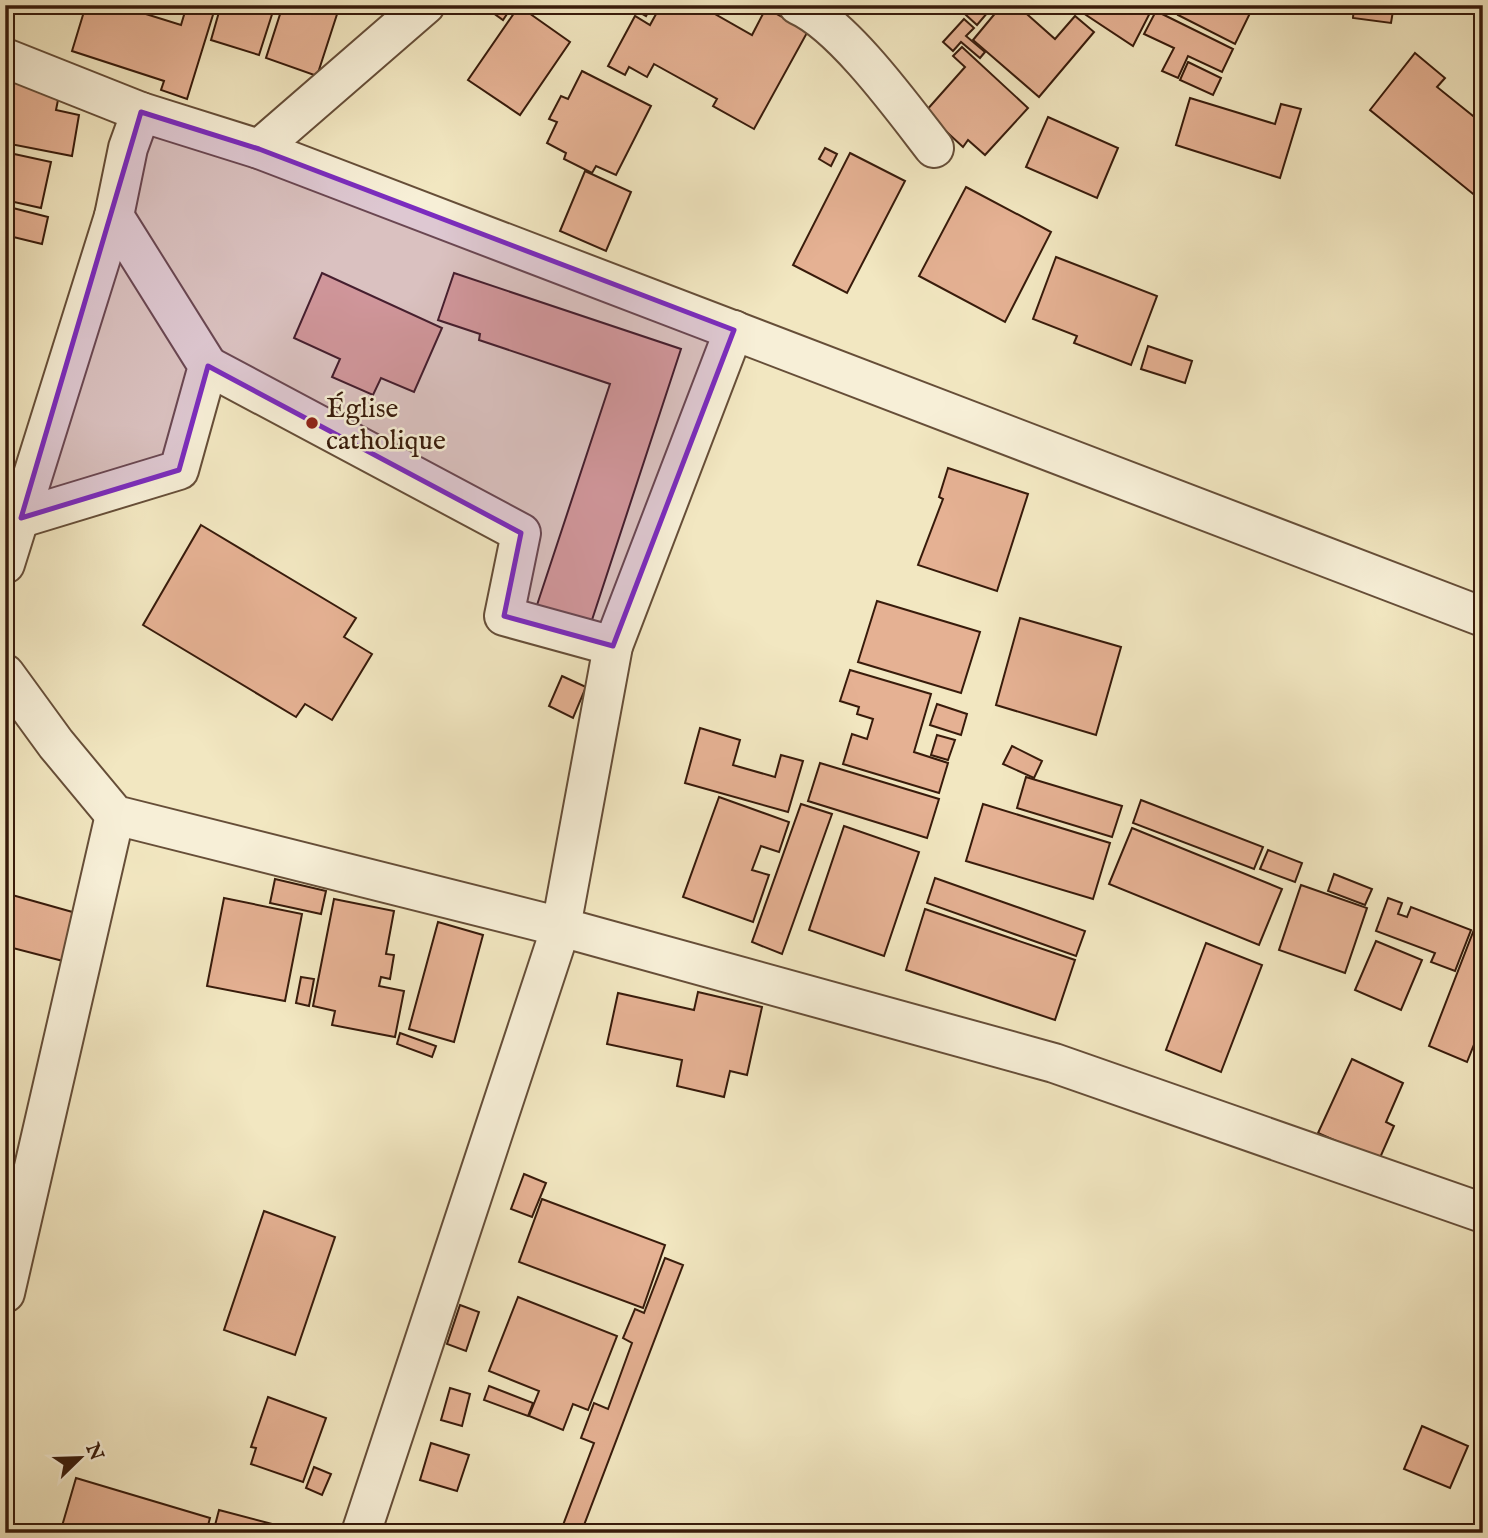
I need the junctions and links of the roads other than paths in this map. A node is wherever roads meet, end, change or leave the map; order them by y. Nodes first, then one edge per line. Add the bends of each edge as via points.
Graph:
1 (425, 5) edge
2 (799, 5) edge
3 (5, 58) edge
4 (141, 112) junction
5 (934, 148) dead end
6 (259, 149) junction
7 (114, 216) junction
8 (734, 330) junction
9 (208, 366) junction
10 (21, 518) junction
11 (5, 564) edge
12 (1483, 617) edge
13 (613, 646) junction
14 (5, 674) edge
15 (116, 815) junction
16 (561, 927) junction
17 (1483, 1213) edge
18 (5, 1293) edge
19 (361, 1533) edge

1 - 6 street
2 - 5 street via 813,12 878,76
3 - 4 street
4 - 6 street
4 - 7 street via 128,148
6 - 8 street
7 - 9 street
7 - 10 street
8 - 12 street
8 - 13 street
9 - 10 street via 179,470
9 - 13 street via 521,533 504,617
10 - 11 street
13 - 16 street
14 - 15 street
15 - 16 street
15 - 18 street
16 - 17 street via 1054,1063
16 - 19 street

